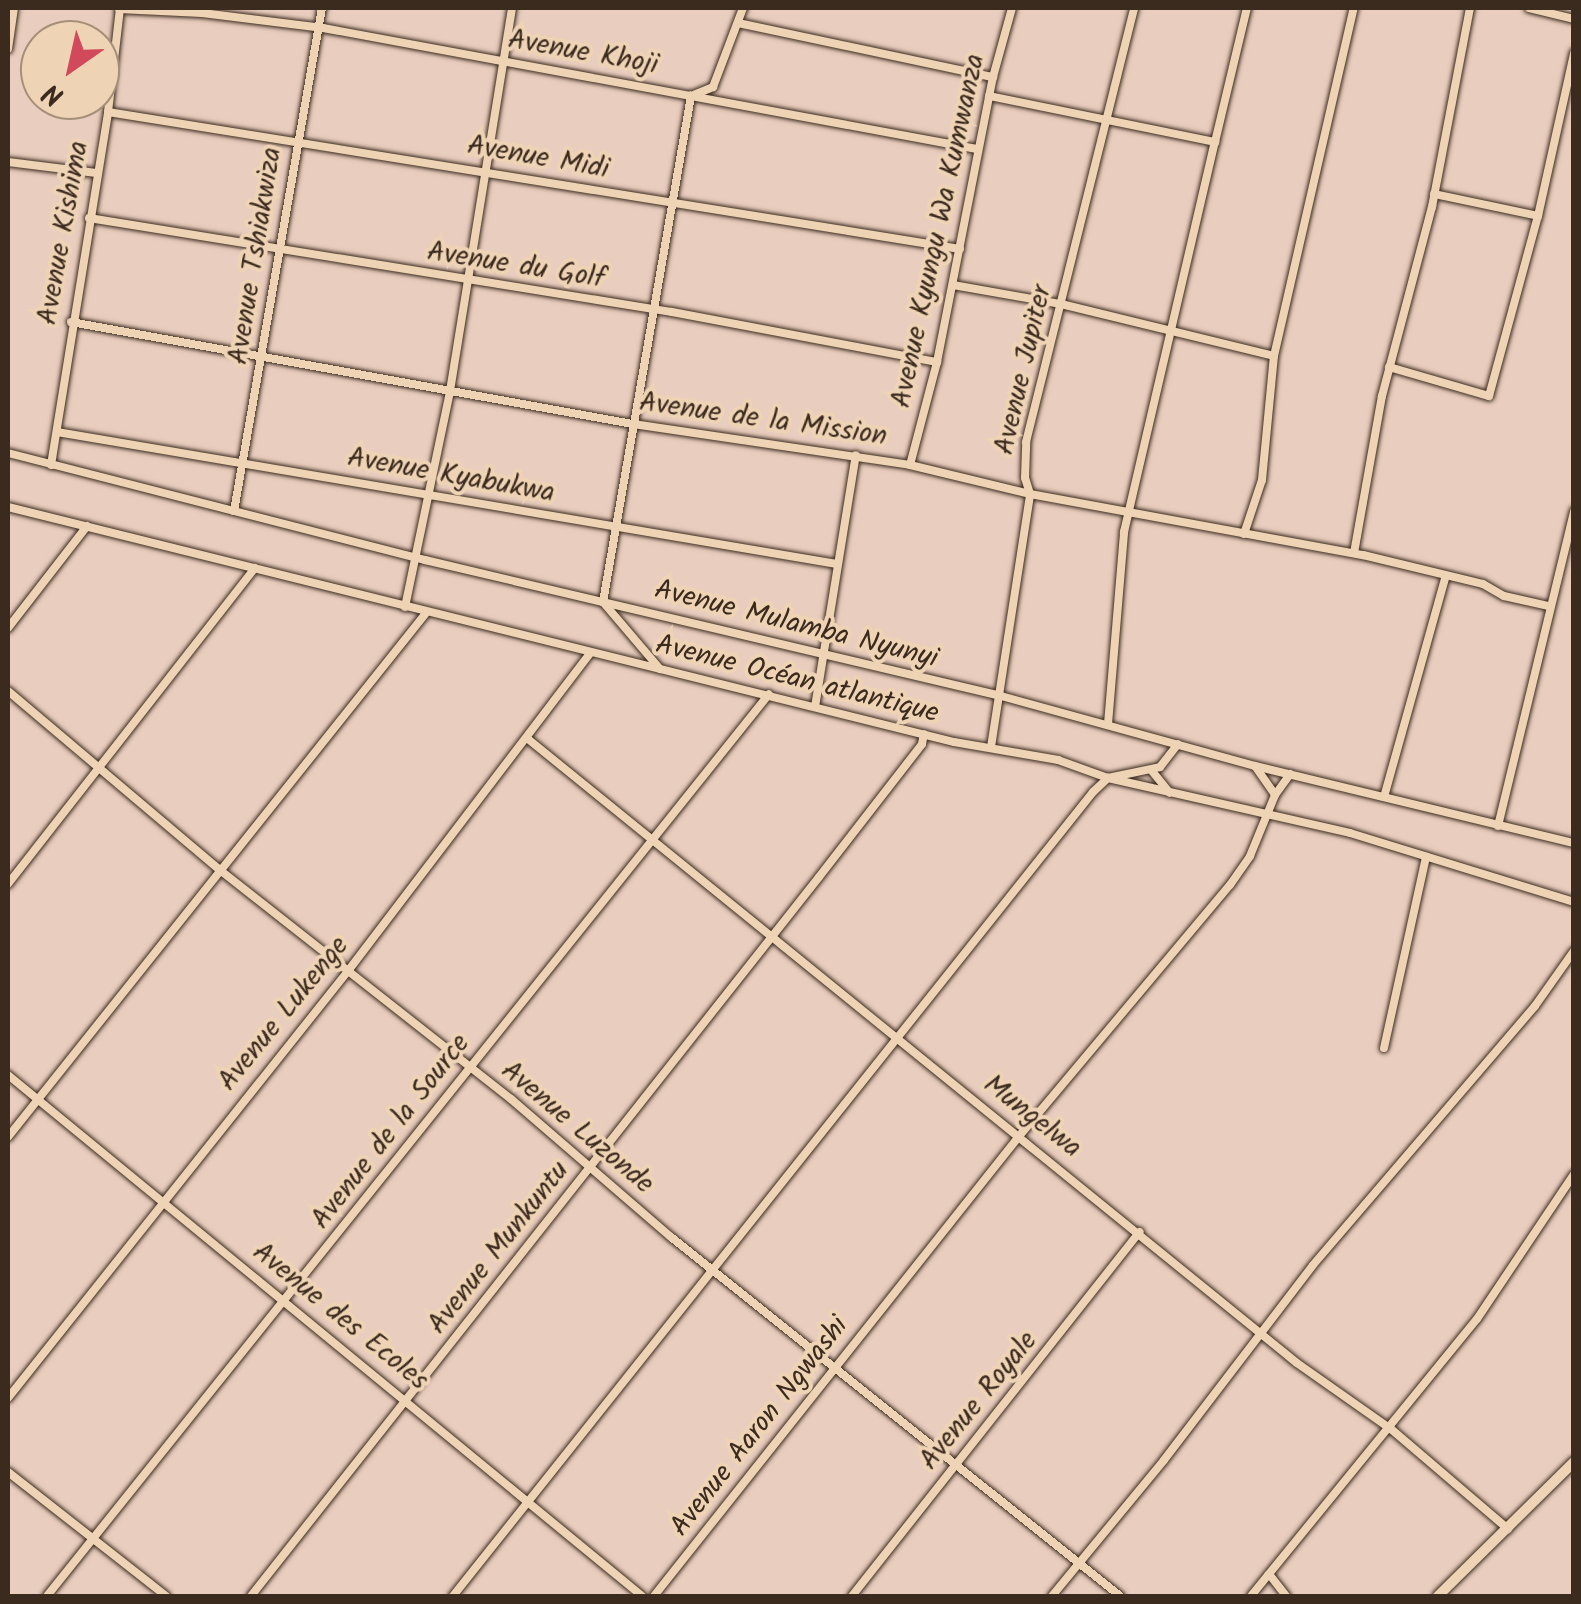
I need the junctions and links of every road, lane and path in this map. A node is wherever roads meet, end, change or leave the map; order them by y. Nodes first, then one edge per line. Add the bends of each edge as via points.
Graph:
1 (14, 8) edge
2 (120, 8) edge
3 (322, 8) edge
4 (512, 8) edge
5 (744, 8) edge
6 (1012, 8) edge
7 (1134, 8) edge
8 (1247, 8) edge
9 (1354, 8) edge
10 (1470, 8) edge
11 (1529, 8) edge
12 (1574, 19) edge
13 (738, 23) junction
14 (318, 27) junction
15 (8, 49) edge
16 (1574, 54) edge
17 (505, 61) junction
18 (993, 78) junction
19 (691, 96) junction
20 (989, 96) junction
21 (120, 114) edge
22 (106, 120) edge
23 (1108, 122) junction
24 (298, 141) junction
25 (1216, 142) junction
26 (978, 149) junction
27 (8, 162) edge
28 (485, 172) junction
29 (96, 173) junction
30 (1434, 194) junction
31 (672, 204) junction
32 (1538, 216) junction
33 (88, 218) junction
34 (280, 247) junction
35 (960, 249) junction
36 (466, 282) junction
37 (953, 285) junction
38 (1061, 304) junction
39 (653, 310) junction
40 (71, 322) junction
41 (1174, 332) junction
42 (1274, 356) junction
43 (262, 359) junction
44 (937, 362) junction
45 (1389, 367) junction
46 (450, 391) junction
47 (633, 424) junction
48 (57, 432) junction
49 (8, 452) edge
50 (856, 455) junction
51 (243, 463) junction
52 (910, 465) junction
53 (51, 466) junction
54 (429, 494) junction
55 (1030, 494) junction
56 (8, 508) edge
57 (1574, 511) edge
58 (234, 512) junction
59 (1128, 512) junction
60 (87, 526) junction
61 (615, 528) junction
62 (1244, 534) junction
63 (1354, 553) junction
64 (415, 557) junction
65 (838, 564) junction
66 (255, 568) junction
67 (1446, 575) junction
68 (603, 602) junction
69 (1548, 606) junction
70 (405, 607) junction
71 (426, 613) junction
72 (8, 628) edge
73 (824, 652) junction
74 (590, 653) junction
75 (660, 670) junction
76 (8, 690) edge
77 (768, 694) junction
78 (1001, 696) junction
79 (815, 707) junction
80 (1108, 724) junction
81 (924, 734) junction
82 (528, 739) junction
83 (1178, 744) junction
84 (991, 746) junction
85 (99, 765) junction
86 (1256, 766) junction
87 (1152, 771) junction
88 (1290, 774) junction
89 (1108, 778) junction
90 (1170, 793) junction
91 (1275, 795) junction
92 (1384, 796) junction
93 (1269, 814) junction
94 (1498, 826) junction
95 (652, 841) junction
96 (1574, 843) edge
97 (1426, 858) junction
98 (220, 870) junction
99 (8, 884) edge
100 (1574, 902) edge
101 (772, 937) junction
102 (1574, 951) edge
103 (348, 971) junction
104 (896, 1037) junction
105 (1384, 1048) dead end
106 (470, 1069) junction
107 (8, 1075) edge
108 (37, 1098) junction
109 (1020, 1135) junction
110 (8, 1137) edge
111 (590, 1167) junction
112 (1574, 1174) edge
113 (1564, 1187) junction
114 (1574, 1192) edge
115 (162, 1201) junction
116 (1139, 1232) junction
117 (712, 1270) junction
118 (284, 1303) junction
119 (1260, 1332) junction
120 (834, 1367) junction
121 (8, 1398) edge
122 (408, 1400) junction
123 (1391, 1429) junction
124 (1574, 1462) edge
125 (956, 1466) junction
126 (8, 1472) edge
127 (527, 1502) junction
128 (1508, 1528) junction
129 (94, 1540) junction
130 (1079, 1564) junction
131 (1269, 1574) junction
132 (48, 1596) edge
133 (166, 1596) edge
134 (250, 1596) edge
135 (453, 1596) edge
136 (642, 1596) edge
137 (654, 1596) edge
138 (852, 1596) edge
139 (1052, 1596) edge
140 (1120, 1596) edge
141 (1251, 1596) edge
142 (1286, 1596) edge
143 (1438, 1596) edge

1 - 15 street
2 - 14 street, Avenue Khoji
3 - 14 street, Avenue Tshiakwiza
4 - 17 street
5 - 13 street
6 - 18 street, Avenue Kyungu Wa Kumwanza
7 - 23 street, Avenue Jupiter
8 - 25 street
9 - 42 street
10 - 30 street
11 - 12 street
13 - 18 street
13 - 19 street via 714,87
14 - 17 street, Avenue Khoji
14 - 24 street, Avenue Tshiakwiza
16 - 32 street
17 - 19 street, Avenue Khoji
17 - 28 street
18 - 20 street, Avenue Kyungu Wa Kumwanza
19 - 26 street, Avenue Khoji
19 - 31 street
20 - 23 street
20 - 26 street, Avenue Kyungu Wa Kumwanza
21 - 24 street, Avenue Midi
22 - 29 street, Avenue Kishima
23 - 25 street
23 - 38 street, Avenue Jupiter
24 - 28 street, Avenue Midi
24 - 34 street, Avenue Tshiakwiza
25 - 41 street
26 - 35 street, Avenue Kyungu Wa Kumwanza
27 - 29 street
28 - 31 street, Avenue Midi
28 - 36 street
29 - 33 street, Avenue Kishima
30 - 32 street
30 - 45 street
31 - 35 street, Avenue Midi
31 - 39 street
32 - 45 street via 1488,397
33 - 34 street, Avenue du Golf
33 - 40 street, Avenue Kishima
34 - 36 street, Avenue du Golf
34 - 43 street, Avenue Tshiakwiza
35 - 37 street, Avenue Kyungu Wa Kumwanza
36 - 39 street, Avenue du Golf
36 - 46 street
37 - 38 street
37 - 44 street, Avenue Kyungu Wa Kumwanza
38 - 41 street
38 - 55 street, Avenue Jupiter via 1026,442
39 - 44 street, Avenue du Golf
39 - 47 street
40 - 43 street, Avenue de la Mission
40 - 48 street, Avenue Kishima
41 - 42 street
41 - 59 street
42 - 62 street via 1262,480
43 - 46 street, Avenue de la Mission
43 - 51 street, Avenue Tshiakwiza
44 - 52 street, Avenue Kyungu Wa Kumwanza
45 - 63 street
46 - 47 street, Avenue de la Mission
46 - 54 street
47 - 50 street, Avenue de la Mission
47 - 61 street
48 - 51 street, Avenue Kyabukwa
48 - 53 street, Avenue Kishima
49 - 53 street, Avenue Mulamba Nyunyi
50 - 52 street, Avenue de la Mission
50 - 65 street
51 - 54 street, Avenue Kyabukwa
51 - 58 street, Avenue Tshiakwiza
52 - 55 street, Avenue de la Mission
53 - 58 street, Avenue Mulamba Nyunyi
54 - 61 street, Avenue Kyabukwa
54 - 64 street
55 - 59 street, Avenue de la Mission
55 - 78 street, Avenue Jupiter
56 - 60 street, Avenue Océan atlantique
57 - 69 street
58 - 64 street, Avenue Mulamba Nyunyi
59 - 62 street, Avenue de la Mission
59 - 80 street
60 - 66 street, Avenue Océan atlantique
60 - 72 street
61 - 65 street, Avenue Kyabukwa
61 - 68 street
62 - 63 street, Avenue de la Mission
63 - 67 street, Avenue de la Mission
64 - 68 street, Avenue Mulamba Nyunyi
64 - 70 street
65 - 73 street
66 - 70 street, Avenue Océan atlantique
66 - 85 street
67 - 69 street, Avenue de la Mission
67 - 92 street
68 - 73 street, Avenue Mulamba Nyunyi
68 - 75 street
69 - 94 street
70 - 71 street, Avenue Océan atlantique
71 - 74 street, Avenue Océan atlantique
71 - 98 street
73 - 78 street, Avenue Mulamba Nyunyi
73 - 79 street
74 - 75 street, Avenue Océan atlantique
74 - 82 street, Avenue Lukenge
75 - 77 street, Avenue Océan atlantique
76 - 85 street, Avenue Luzonde
77 - 79 street, Avenue Océan atlantique
77 - 95 street, Avenue de la Source
78 - 80 street, Avenue Mulamba Nyunyi
78 - 84 street, Avenue Jupiter
79 - 81 street, Avenue Océan atlantique
80 - 83 street, Avenue Mulamba Nyunyi
81 - 84 street, Avenue Océan atlantique
81 - 101 street, Avenue Munkuntu
82 - 95 street, Mungelwa
82 - 103 street, Avenue Lukenge
83 - 86 street, Avenue Mulamba Nyunyi
83 - 87 street via 1170,760
84 - 89 street, Avenue Océan atlantique
85 - 98 street, Avenue Luzonde
85 - 99 street
86 - 88 street, Avenue Mulamba Nyunyi
86 - 91 street
87 - 89 street
87 - 90 street
88 - 91 street, Avenue Aaron Ngwashi
88 - 92 street, Avenue Mulamba Nyunyi
89 - 90 street, Avenue Océan atlantique
89 - 104 street
90 - 93 street, Avenue Océan atlantique
91 - 93 street, Avenue Aaron Ngwashi
92 - 94 street, Avenue Mulamba Nyunyi
93 - 97 street, Avenue Océan atlantique
93 - 109 street, Avenue Aaron Ngwashi via 1230,885
94 - 96 street, Avenue Mulamba Nyunyi
95 - 101 street, Mungelwa
95 - 106 street, Avenue de la Source
97 - 100 street, Avenue Océan atlantique
97 - 105 street
98 - 103 street, Avenue Luzonde
98 - 108 street
101 - 104 street, Mungelwa
101 - 111 street, Avenue Munkuntu
102 - 119 street
103 - 106 street, Avenue Luzonde
103 - 115 street, Avenue Lukenge
104 - 109 street, Mungelwa
104 - 117 street
106 - 111 street, Avenue Luzonde
106 - 118 street, Avenue de la Source
107 - 108 street, Avenue des Ecoles
108 - 110 street
108 - 115 street, Avenue des Ecoles
109 - 116 street, Mungelwa
109 - 120 street, Avenue Aaron Ngwashi
111 - 117 street, Avenue Luzonde
111 - 122 street, Avenue Munkuntu
112 - 113 street
113 - 114 street
113 - 123 street via 1478,1319
115 - 118 street, Avenue des Ecoles
115 - 121 street, Avenue Lukenge
116 - 119 street, Mungelwa
116 - 125 street, Avenue Royale
117 - 120 street, Avenue Luzonde
117 - 127 street
118 - 122 street, Avenue des Ecoles
118 - 129 street, Avenue de la Source
119 - 123 street, Mungelwa
119 - 130 street
120 - 125 street, Avenue Luzonde
120 - 137 street, Avenue Aaron Ngwashi
122 - 127 street, Avenue des Ecoles
122 - 134 street, Avenue Munkuntu
123 - 128 street, Mungelwa
123 - 131 street
124 - 128 street
125 - 130 street, Avenue Luzonde
125 - 138 street, Avenue Royale
126 - 129 street
127 - 135 street
127 - 136 street, Avenue des Ecoles
128 - 143 street
129 - 132 street, Avenue de la Source
129 - 133 street
130 - 139 street
130 - 140 street, Avenue Luzonde
131 - 141 street
131 - 142 street

